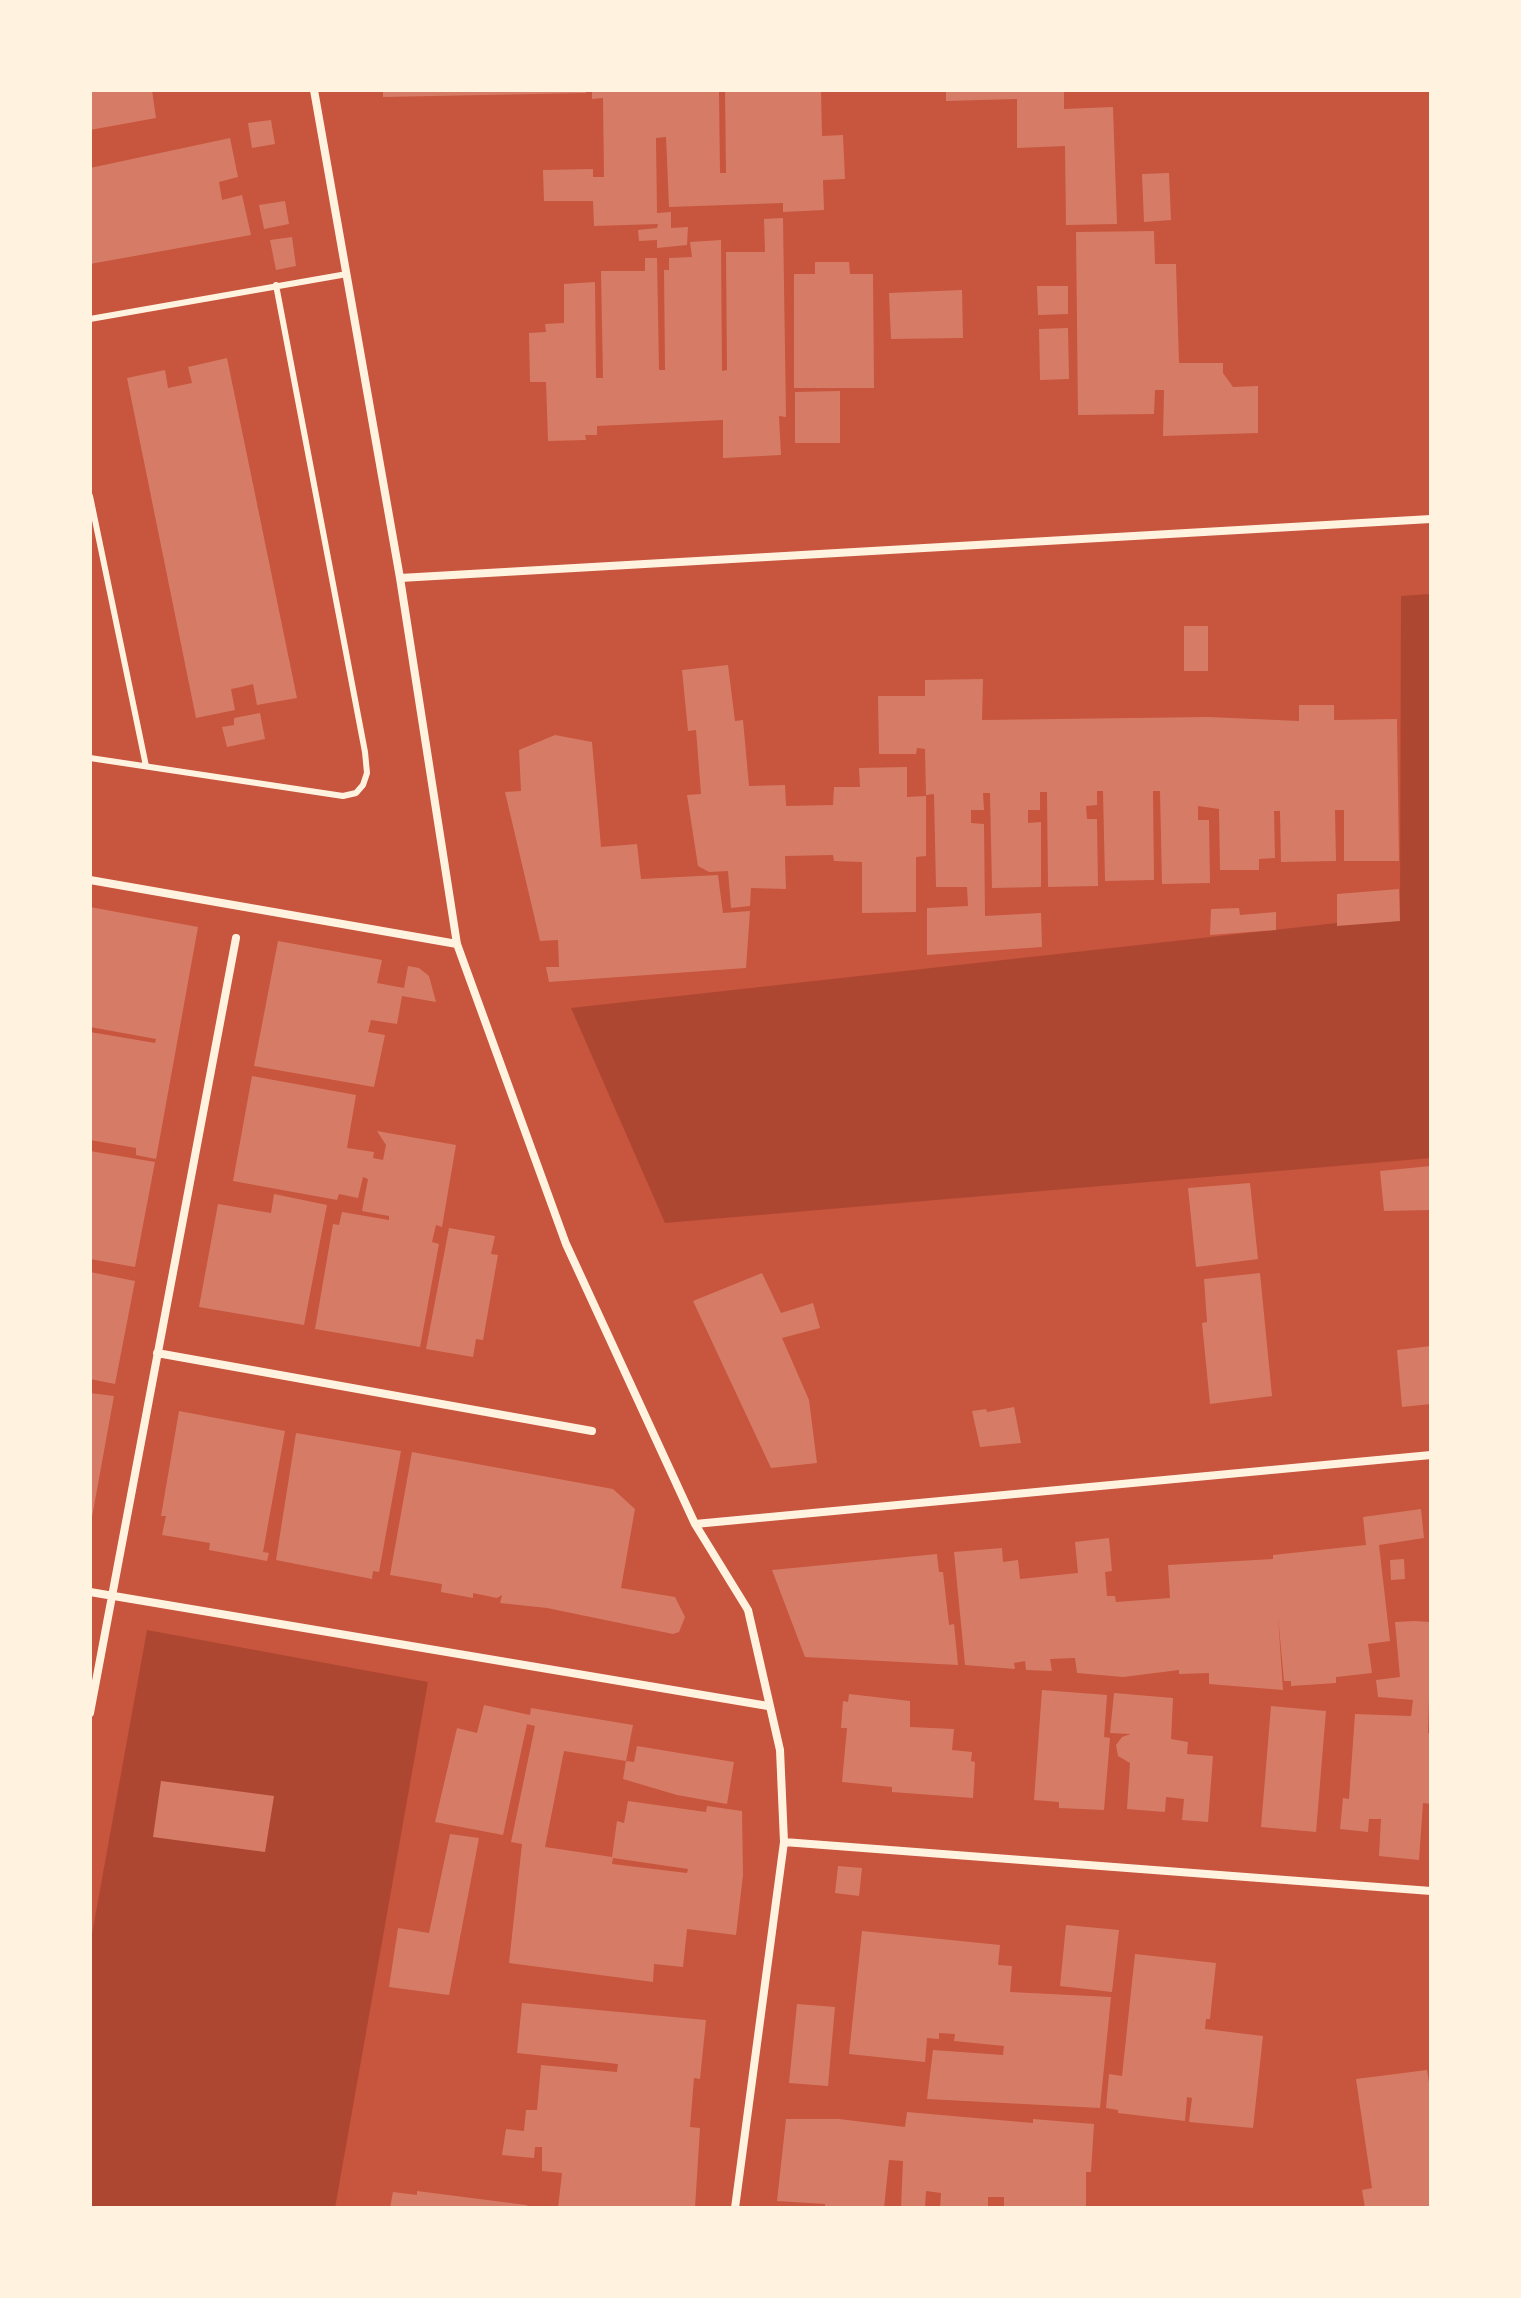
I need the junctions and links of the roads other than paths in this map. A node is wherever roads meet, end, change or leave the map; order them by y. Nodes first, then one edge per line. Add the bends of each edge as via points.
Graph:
1 (314, 90) edge
2 (347, 274) junction
3 (276, 285) junction
4 (90, 319) edge
5 (90, 496) edge
6 (1431, 519) edge
7 (400, 578) junction
8 (90, 758) edge
9 (146, 766) junction
10 (90, 880) edge
11 (236, 938) dead end
12 (457, 944) junction
13 (157, 1353) junction
14 (592, 1431) dead end
15 (1431, 1455) edge
16 (695, 1524) junction
17 (90, 1592) edge
18 (114, 1595) junction
19 (768, 1706) junction
20 (90, 1713) edge
21 (784, 1842) junction
22 (1431, 1891) edge
23 (735, 2208) edge

1 - 2 street
2 - 3 lane
2 - 7 street
3 - 4 lane
3 - 9 lane via 367,773 356,793 343,796
5 - 9 lane
6 - 7 street
7 - 12 street
8 - 9 lane
10 - 12 street
11 - 13 street
12 - 16 street via 566,1244
13 - 14 street
13 - 18 street
15 - 16 street
16 - 19 street via 748,1610
17 - 18 street
18 - 19 street
18 - 20 street
19 - 21 street via 780,1750
21 - 22 street
21 - 23 street

